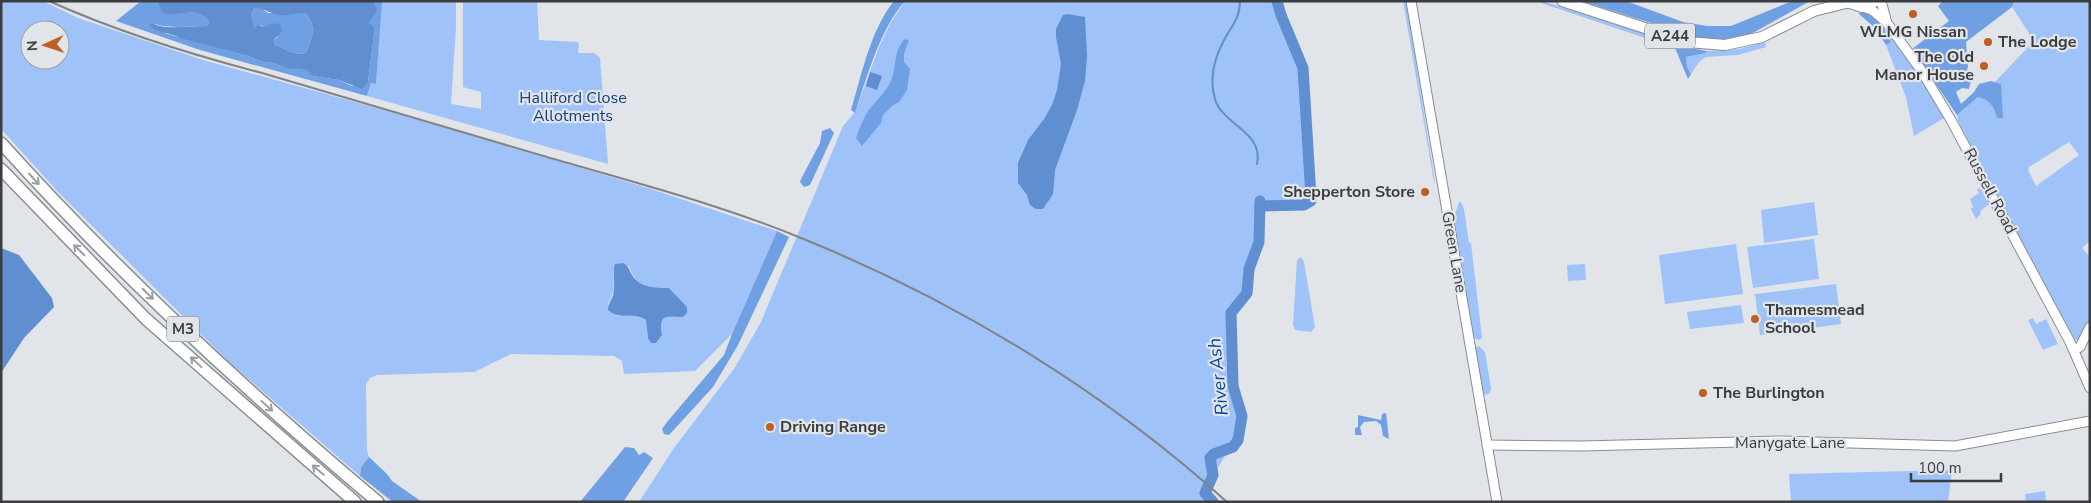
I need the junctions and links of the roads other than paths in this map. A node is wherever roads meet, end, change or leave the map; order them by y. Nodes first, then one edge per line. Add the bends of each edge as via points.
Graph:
1 (1411, 1) edge
2 (1562, 1) edge
3 (1824, 1) edge
4 (1876, 1) edge
5 (1881, 1) edge
6 (1845, 2) edge
7 (1862, 7) junction
8 (1814, 11) junction
9 (1887, 23) junction
10 (1, 143) edge
11 (1, 168) edge
12 (2090, 327) edge
13 (2074, 350) junction
14 (2090, 388) edge
15 (2090, 421) edge
16 (1487, 445) junction
17 (355, 502) edge
18 (378, 502) edge
19 (1497, 502) edge

1 - 16 main road, Green Lane
2 - 8 main road, A244 via 1678,39 1708,45 1734,44 1762,37
3 - 8 main road, A244
4 - 7 main road
5 - 9 main road, Russell Road
6 - 7 main road
6 - 8 main road, A244
7 - 9 main road via 1872,10
9 - 13 main road, Russell Road via 1949,114
10 -> 18 highway, M3 via 173,320
17 -> 11 highway, M3 via 146,318
12 - 13 main road via 2080,347
13 - 14 main road, Russell Road
15 - 16 main road, Manygate Lane via 1955,446 1780,441 1636,446
16 - 19 main road, Green Lane

